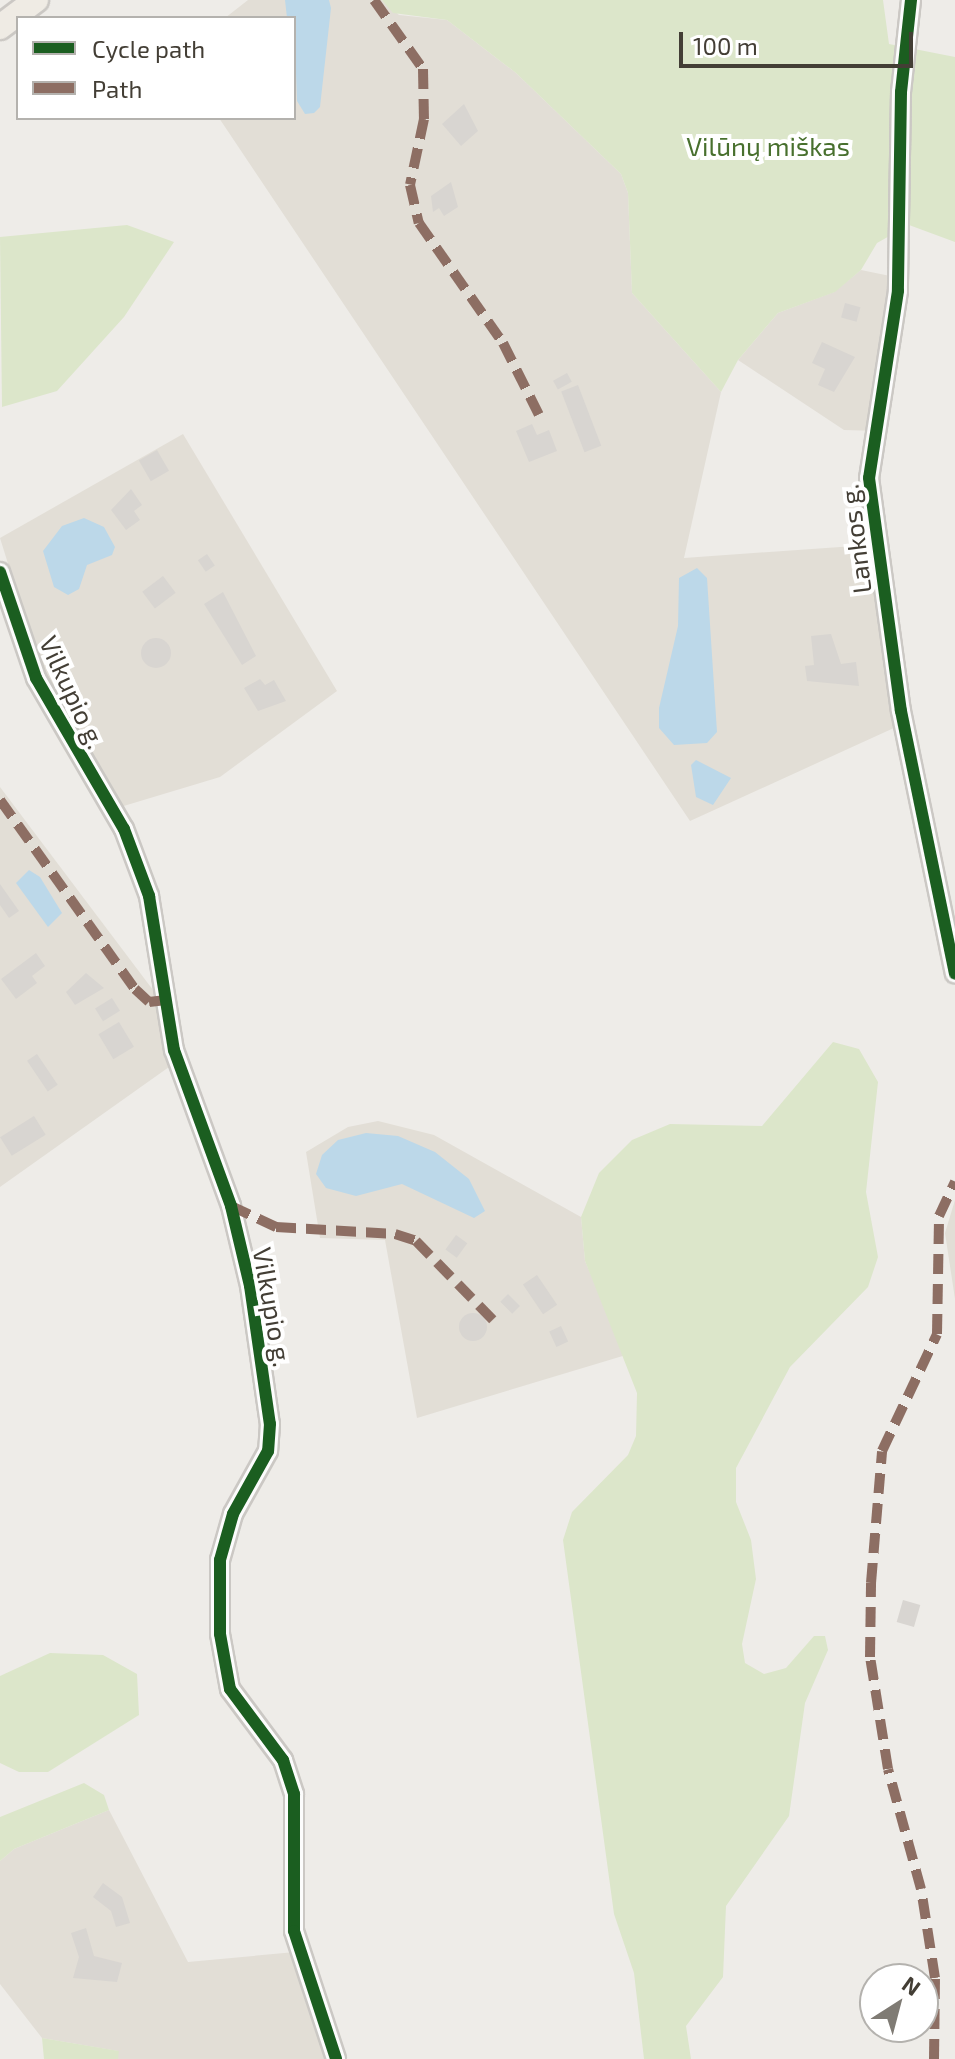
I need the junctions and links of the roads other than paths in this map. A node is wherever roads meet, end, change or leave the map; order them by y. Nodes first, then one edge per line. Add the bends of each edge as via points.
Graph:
1 (911, 0) edge
2 (30, 2) edge
3 (0, 27) edge
4 (0, 572) edge
5 (955, 973) edge
6 (336, 2059) edge

1 - 5 street, Lankos g. via 901,92 898,291 869,478 901,711
2 - 3 main road
4 - 6 street, Vilkupio g. via 36,678 124,829 149,896 174,1050 231,1206 247,1272 270,1424 268,1451 233,1514 220,1560 220,1634 230,1689 283,1760 294,1794 294,1931

